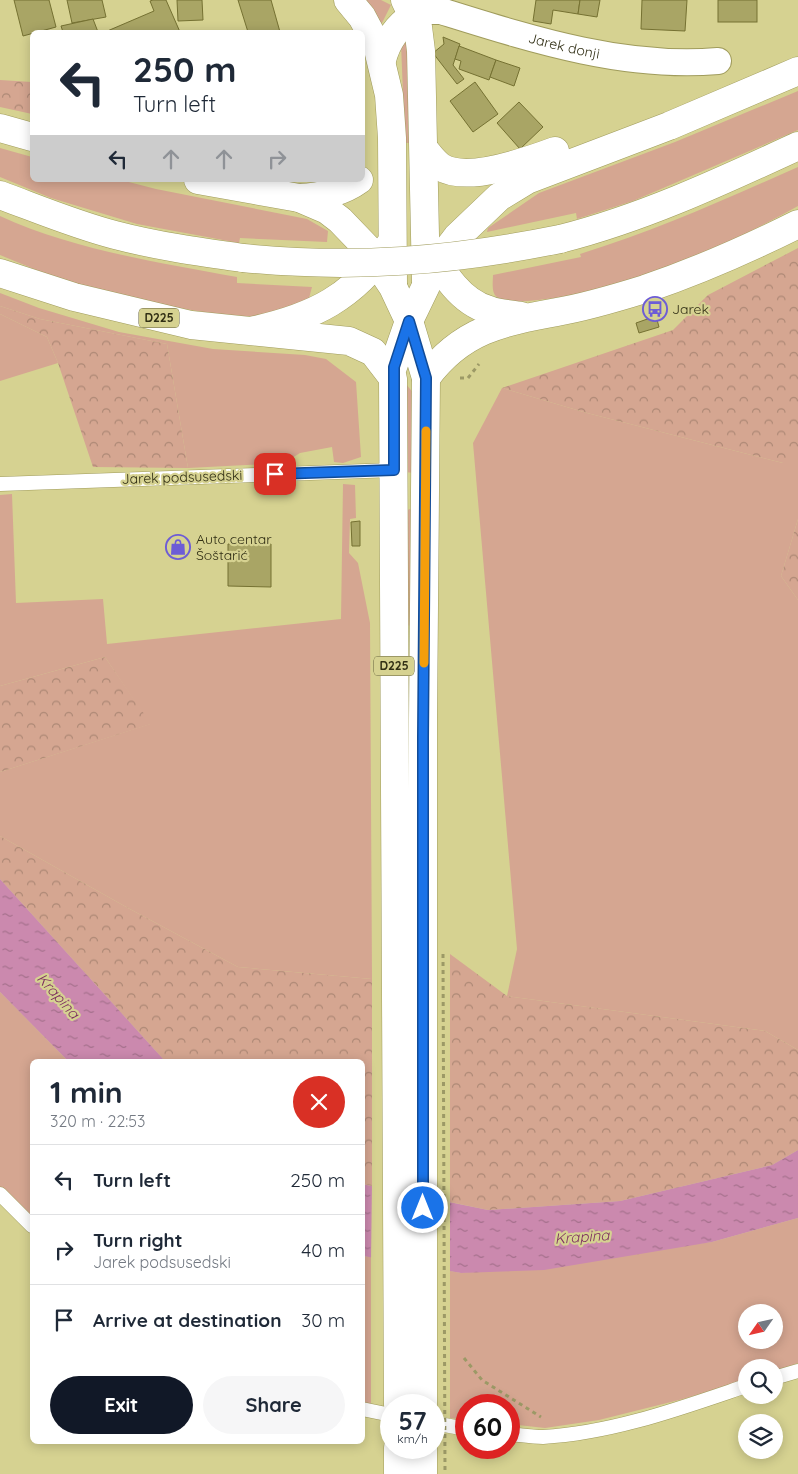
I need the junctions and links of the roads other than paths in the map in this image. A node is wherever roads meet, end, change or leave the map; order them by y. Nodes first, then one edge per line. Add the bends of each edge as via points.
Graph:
1 (348, 0) edge
2 (410, 7) edge
3 (382, 60) junction
4 (718, 61) dead end
5 (798, 71) edge
6 (0, 128) edge
7 (30, 136) edge
8 (798, 146) edge
9 (613, 148) junction
10 (392, 151) junction
11 (425, 161) junction
12 (365, 175) edge
13 (209, 182) edge
14 (355, 182) edge
15 (0, 195) edge
16 (299, 198) junction
17 (410, 211) junction
18 (798, 224) edge
19 (393, 241) junction
20 (377, 263) junction
21 (430, 263) junction
22 (0, 273) edge
23 (393, 287) junction
24 (525, 317) junction
25 (409, 321) junction
26 (246, 332) junction
27 (394, 373) junction
28 (426, 378) junction
29 (394, 470) junction
30 (0, 484) edge
31 (421, 954) junction
32 (0, 1194) edge
33 (30, 1224) edge
34 (798, 1371) edge
35 (783, 1375) edge
36 (738, 1389) edge
37 (399, 1394) edge
38 (423, 1394) edge
39 (365, 1410) edge
40 (380, 1413) edge
41 (520, 1435) edge
42 (398, 1459) edge
43 (423, 1459) edge
44 (398, 1474) edge
45 (423, 1474) edge

1 - 3 main road via 371,30
2 - 3 main road via 387,43
2 - 4 street, Jarek donji via 441,11 553,45 648,62 684,64
2 - 11 main road via 421,51
3 - 10 main road via 389,95
5 - 9 main road
6 - 7 main road
8 - 15 main road, bridge via 625,221 560,239 494,252 398,263 320,264 243,258 163,246 114,235
9 - 11 main road via 566,147 511,165 468,172 454,172
9 - 21 main road via 527,180 499,197
10 - 12 main road
10 - 17 main road
10 - 19 main road
11 - 17 main road
11 - 21 main road
13 - 16 main road, D225
14 - 16 main road via 321,197
16 - 20 main road, D225 via 327,210 340,220
17 - 19 main road
17 - 21 main road
18 - 24 main road via 741,252 644,289 590,305
19 - 20 main road
19 - 23 main road
20 - 23 main road, D225
20 - 26 main road via 352,288 326,306 289,322
21 - 24 main road via 472,302 489,310
21 - 25 main road
21 - 28 main road
22 - 26 main road, D225 via 130,311 191,325
23 - 25 main road, D225
23 - 27 main road
24 - 28 main road via 492,327 459,344
25 - 27 main road
25 - 28 main road, D225
26 - 27 main road, D225 via 350,341 373,352
27 - 29 main road, D225
28 - 31 main road, D225
29 - 30 lane, Jarek podsusedski
29 - 31 main road, D225
31 - 37 main road, D225
31 - 38 main road, D225
32 - 33 lane
34 - 35 lane
36 - 41 lane via 600,1430 542,1437
39 - 40 lane
42 - 44 main road
43 - 45 main road

